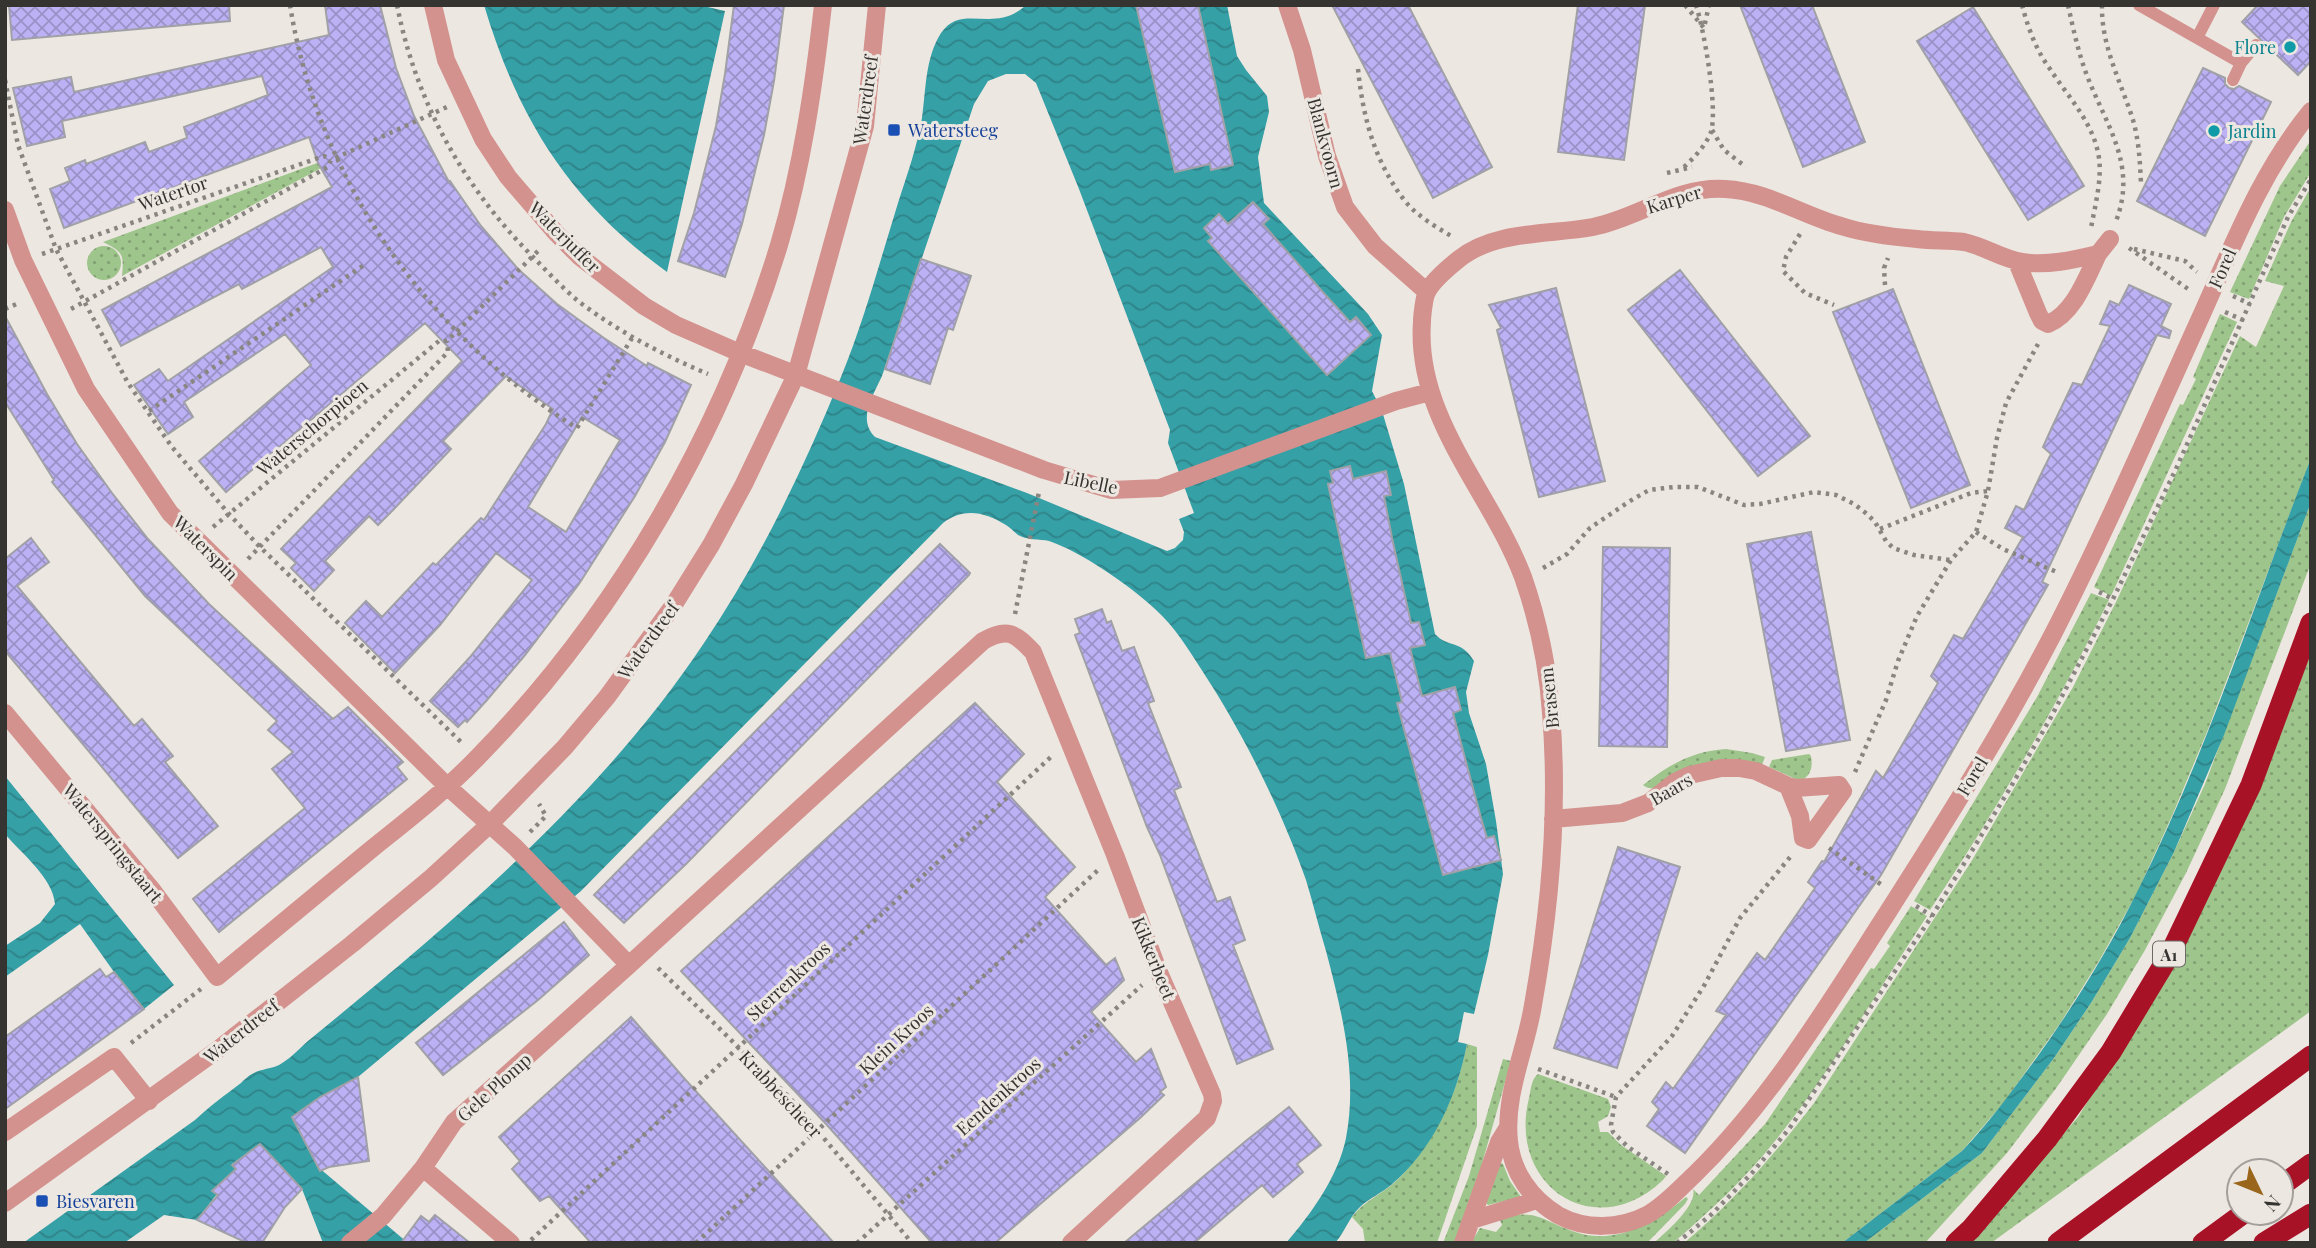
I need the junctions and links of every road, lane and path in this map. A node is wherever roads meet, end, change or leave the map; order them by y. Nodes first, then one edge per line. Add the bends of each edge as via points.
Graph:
1 (290, 5) edge
2 (433, 5) edge
3 (823, 5) edge
4 (877, 5) edge
5 (1287, 5) edge
6 (1685, 5) edge
7 (1696, 5) edge
8 (1709, 5) edge
9 (2022, 5) edge
10 (2068, 5) edge
11 (2102, 5) edge
12 (2139, 5) edge
13 (2214, 5) edge
14 (1704, 28) junction
15 (2197, 37) junction
16 (2256, 45) dead end
17 (2241, 62) junction
18 (1358, 69) dead end
19 (5, 80) edge
20 (2233, 80) dead end
21 (463, 100) junction
22 (2311, 111) edge
23 (1712, 130) junction
24 (334, 159) junction
25 (1736, 166) dead end
26 (1695, 167) dead end
27 (1746, 167) junction
28 (1683, 168) junction
29 (1756, 170) dead end
30 (1662, 175) dead end
31 (2141, 184) dead end
32 (5, 210) edge
33 (1812, 214) junction
34 (1463, 232) dead end
35 (556, 233) junction
36 (2090, 233) dead end
37 (1453, 237) junction
38 (2110, 239) joint
39 (56, 249) junction
40 (1471, 250) junction
41 (2098, 254) junction
42 (23, 260) junction
43 (2185, 261) dead end
44 (2017, 262) junction
45 (364, 265) dead end
46 (2176, 279) dead end
47 (1427, 292) junction
48 (2229, 294) dead end
49 (85, 302) junction
50 (2250, 304) dead end
51 (1834, 305) dead end
52 (2222, 310) dead end
53 (51, 319) junction
54 (2244, 320) dead end
55 (2048, 324) junction
56 (456, 332) junction
57 (632, 338) dead end
58 (447, 341) junction
59 (740, 353) junction
60 (796, 375) junction
61 (1430, 392) junction
62 (149, 411) junction
63 (1988, 491) junction
64 (1038, 493) dead end
65 (229, 514) junction
66 (1880, 529) junction
67 (1976, 532) junction
68 (196, 540) junction
69 (259, 546) junction
70 (1951, 560) junction
71 (2048, 568) dead end
72 (233, 575) junction
73 (1522, 575) junction
74 (2311, 623) edge
75 (1011, 633) junction
76 (5, 712) edge
77 (1069, 741) junction
78 (477, 758) junction
79 (448, 786) junction
80 (1788, 786) junction
81 (1843, 791) junction
82 (1553, 819) junction
83 (489, 824) junction
84 (1803, 838) junction
85 (1826, 846) dead end
86 (1115, 855) junction
87 (1872, 878) dead end
88 (643, 952) junction
89 (629, 965) junction
90 (1158, 970) junction
91 (217, 977) junction
92 (737, 1047) junction
93 (2311, 1056) edge
94 (114, 1057) junction
95 (1520, 1061) junction
96 (1616, 1097) junction
97 (149, 1101) junction
98 (1508, 1127) junction
99 (817, 1131) junction
100 (5, 1132) edge
101 (2311, 1164) edge
102 (423, 1168) junction
103 (2295, 1176) edge
104 (1683, 1185) junction
105 (1537, 1200) junction
106 (5, 1203) edge
107 (2311, 1213) edge
108 (889, 1214) junction
109 (1472, 1220) junction
110 (2225, 1227) edge
111 (350, 1243) edge
112 (511, 1243) edge
113 (527, 1243) edge
114 (696, 1243) edge
115 (857, 1243) edge
116 (912, 1243) edge
117 (1071, 1243) edge
118 (1463, 1243) edge
119 (1956, 1243) edge
120 (2058, 1243) edge
121 (2203, 1243) edge
122 (2264, 1243) edge

1 - 24 path via 312,99
2 - 21 street, Waterjuffer via 446,60
3 - 59 street via 793,187 779,243
4 - 60 street, Waterdreef via 865,126
5 - 47 street, Blankvoorn via 1345,207 1375,246
6 - 14 path
7 - 14 path
8 - 14 path
9 - 36 path via 2041,55 2079,108 2096,145 2099,166
10 - 38 path via 2083,62 2122,165 2121,210
11 - 31 path via 2106,38 2138,144
12 - 15 lane
13 - 15 lane
14 - 23 path
15 - 17 lane
16 - 17 lane
17 - 20 lane
18 - 37 path via 1365,120 1387,171 1406,202
19 - 39 path via 18,145
21 - 24 path, Watertor
21 - 35 street, Waterjuffer via 508,177
22 - 104 street, Forel via 2259,186 2053,635 1967,785 1832,999 1760,1103
23 - 27 path via 1724,150
23 - 28 path
24 - 39 path, Watertor via 324,156
24 - 49 path, Watertor via 328,167
24 - 56 path via 406,275
25 - 27 path
26 - 28 path
27 - 29 path
28 - 30 path
32 - 42 street, Waterspin
33 - 40 street, Karper via 1750,191 1707,188 1685,192 1602,225 1510,238
33 - 44 street, Karper via 1860,231 1967,243
33 - 51 path via 1786,257 1783,271 1805,293
34 - 37 path
35 - 56 path, Waterschorpioen
35 - 59 street, Waterjuffer via 644,306
37 - 40 path
38 - 41 street
39 - 42 path, Watertor
39 - 49 path
40 - 47 street, Karper
41 - 44 street, Karper via 2063,262
41 - 55 street via 2070,306
42 - 53 street, Waterspin
43 - 46 path via 2130,248
44 - 55 street via 2042,321
45 - 62 path
47 - 61 street, Brasem via 1421,331
48 - 50 path
49 - 53 path, Watertor
49 - 62 path via 128,383
52 - 54 path
53 - 68 street, Waterspin via 86,389 170,513
55 - 63 path via 2006,403
56 - 57 path via 499,372 577,428
56 - 58 path, Waterschorpioen
58 - 65 path, Waterschorpioen via 439,341
58 - 69 path, Waterschorpioen via 448,352
59 - 60 street, Waterjuffer
59 - 78 street via 689,463 602,608 556,669
60 - 61 street, Libelle via 1044,470 1111,490 1160,488
60 - 83 street, Waterdreef via 744,484 673,606 607,697
61 - 73 street, Brasem
62 - 65 path via 172,447
63 - 66 path via 1971,493
63 - 67 path
64 - 75 path
65 - 68 path, Waterschorpioen
65 - 69 path
66 - 70 path via 1886,541 1902,552
66 - 73 path via 1861,509 1836,495 1814,492 1744,505 1698,487 1649,490 1590,528 1567,554
67 - 70 path
67 - 71 path
68 - 72 street, Waterspin
69 - 72 path, Waterschorpioen
69 - 78 path
70 - 81 path via 1910,631 1878,720
72 - 79 street, Waterspin
73 - 82 street, Brasem via 1547,674
74 - 119 highway, A1 via 2251,785 2169,954 2111,1052 2047,1139
75 - 77 street, Kikkerbeet via 1033,652
75 - 88 street via 996,633 983,641
76 - 91 street, Waterspringstaart via 153,891
77 - 86 street, Kikkerbeet
77 - 92 path, Sterrenkroos
78 - 79 street
79 - 83 street, Waterspin
79 - 91 street
80 - 81 street, Baars via 1839,785
80 - 82 street, Baars via 1756,771 1721,768 1690,775 1648,803 1622,813
80 - 84 street
81 - 84 street via 1808,840
82 - 95 street, Brasem via 1534,1003
83 - 89 street
83 - 97 street, Waterdreef via 352,944
84 - 96 path via 1740,918 1672,1035
85 - 87 path
86 - 90 street, Kikkerbeet
86 - 99 path, Klein Kroos
88 - 89 street
88 - 92 path, Krabbescheer
89 - 102 street, Gele Plomp via 454,1122
90 - 108 path, Eendenkroos
90 - 117 street, Kikkerbeet via 1212,1094 1211,1110
91 - 94 path
92 - 99 path, Krabbescheer
92 - 113 path, Sterrenkroos
93 - 120 highway
94 - 97 street
94 - 100 street
95 - 96 path
95 - 98 street, Brasem
96 - 104 path via 1614,1132
97 - 106 street, Waterdreef
98 - 105 street, Forel via 1515,1166
98 - 109 street
99 - 108 path, Krabbescheer
99 - 114 path, Klein Kroos
101 - 103 highway
102 - 111 street, Gele Plomp via 383,1216
102 - 112 street
104 - 105 street, Forel via 1646,1216 1609,1226 1570,1221
105 - 109 street
107 - 122 highway
108 - 115 path, Eendenkroos
108 - 116 path, Krabbescheer
109 - 118 street
110 - 121 highway

